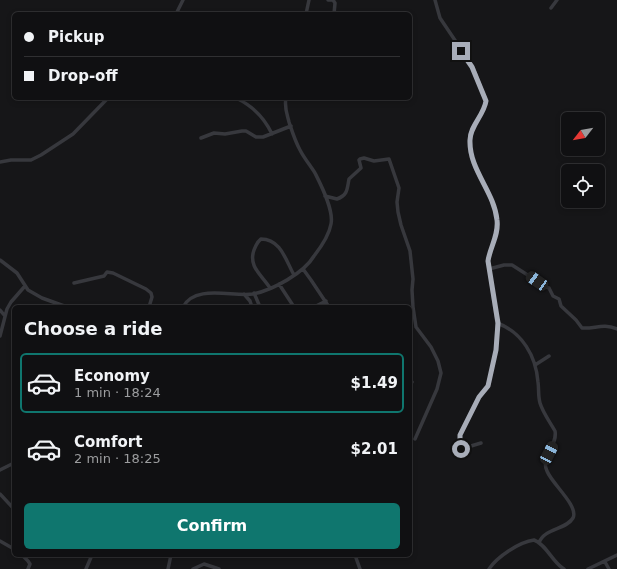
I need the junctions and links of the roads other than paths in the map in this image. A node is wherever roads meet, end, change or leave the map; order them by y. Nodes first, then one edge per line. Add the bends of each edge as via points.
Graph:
1 (183, 0) edge
2 (309, 0) edge
3 (328, 0) edge
4 (435, 0) edge
5 (557, 0) edge
6 (551, 8) dead end
7 (177, 12) edge
8 (306, 12) edge
9 (334, 12) edge
10 (106, 100) edge
11 (286, 100) edge
12 (242, 101) edge
13 (291, 126) junction
14 (272, 134) junction
15 (200, 138) dead end
16 (0, 162) edge
17 (325, 196) junction
18 (0, 260) edge
19 (489, 268) junction
20 (303, 269) junction
21 (294, 275) junction
22 (74, 284) dead end
23 (279, 284) junction
24 (25, 286) junction
25 (270, 288) junction
26 (244, 294) junction
27 (254, 294) junction
28 (326, 301) junction
29 (61, 305) edge
30 (150, 305) edge
31 (184, 305) edge
32 (251, 305) edge
33 (259, 305) edge
34 (293, 305) edge
35 (318, 305) edge
36 (328, 305) edge
37 (0, 310) edge
38 (5, 316) junction
39 (498, 323) junction
40 (617, 329) edge
41 (0, 336) edge
42 (549, 356) dead end
43 (535, 365) junction
44 (415, 438) dead end
45 (481, 443) dead end
46 (12, 464) edge
47 (0, 470) edge
48 (0, 494) edge
49 (12, 507) edge
50 (0, 541) edge
51 (539, 543) junction
52 (12, 548) edge
53 (617, 555) edge
54 (24, 557) edge
55 (30, 557) edge
56 (91, 557) edge
57 (171, 557) edge
58 (356, 557) edge
59 (28, 561) junction
60 (605, 562) junction
61 (28, 569) edge
62 (86, 569) edge
63 (168, 569) edge
64 (193, 569) edge
65 (219, 569) edge
66 (360, 569) edge
67 (489, 569) edge
68 (564, 569) edge
69 (588, 569) edge
70 (609, 569) edge

1 - 7 street
2 - 8 street
3 - 9 street via 335,3
4 - 19 street via 440,18 472,67 486,101 470,138 473,161 498,221 496,236 489,253
5 - 6 street
10 - 16 street via 73,134 41,156 31,160
11 - 13 street via 286,112
12 - 14 street via 262,117
13 - 14 street
13 - 17 street via 300,150
14 - 15 street via 256,137 242,131 214,133
17 - 20 street via 331,224 323,243
17 - 44 street via 337,199 345,195 348,179 361,168 361,158 374,161 389,159 399,188 398,212 410,252 413,279 412,307 416,327 431,347 441,373 437,389
18 - 24 street via 17,273
19 - 39 street
19 - 40 street via 508,264 518,268 542,286 549,288 561,306 583,328 602,326
20 - 21 street
20 - 28 street
21 - 23 street
21 - 25 street via 278,246 261,239 253,253 253,263
22 - 30 street via 104,276 107,272 113,273 148,290 152,297
23 - 25 street
23 - 34 street
24 - 29 street via 35,294
24 - 38 street
25 - 27 street
26 - 27 street
26 - 31 street via 199,294
26 - 32 street
27 - 33 street
28 - 35 street
28 - 36 street
37 - 38 street
38 - 41 street
39 - 43 street via 522,340
39 - 45 street via 496,350 488,386 479,397 460,436 461,449
42 - 43 street
43 - 51 street via 540,404 556,436 545,467 574,509 569,522 544,535
46 - 47 street
48 - 49 street
50 - 52 street
51 - 67 street via 532,540 521,544 497,559
51 - 68 street
53 - 60 street
54 - 59 street
55 - 59 street
56 - 62 street
57 - 63 street
58 - 66 street
59 - 61 street
60 - 69 street
60 - 70 street
64 - 65 street via 204,564

